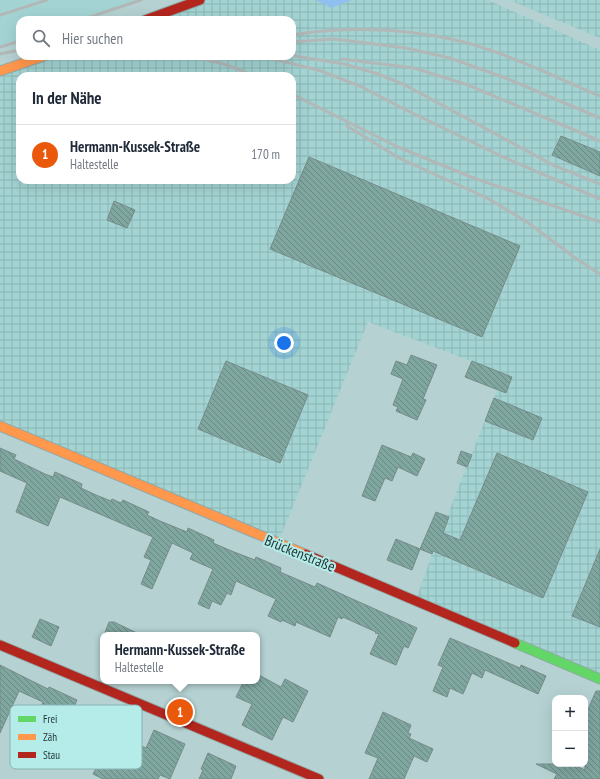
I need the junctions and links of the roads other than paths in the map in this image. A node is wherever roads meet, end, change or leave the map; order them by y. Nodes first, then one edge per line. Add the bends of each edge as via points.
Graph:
1 (200, 0) edge
2 (156, 16) edge
3 (32, 60) edge
4 (0, 71) edge
5 (0, 426) edge
6 (0, 645) edge
7 (600, 679) edge
8 (319, 779) edge

1 - 2 street
3 - 4 street
5 - 7 street, Brückenstraße
6 - 8 street

